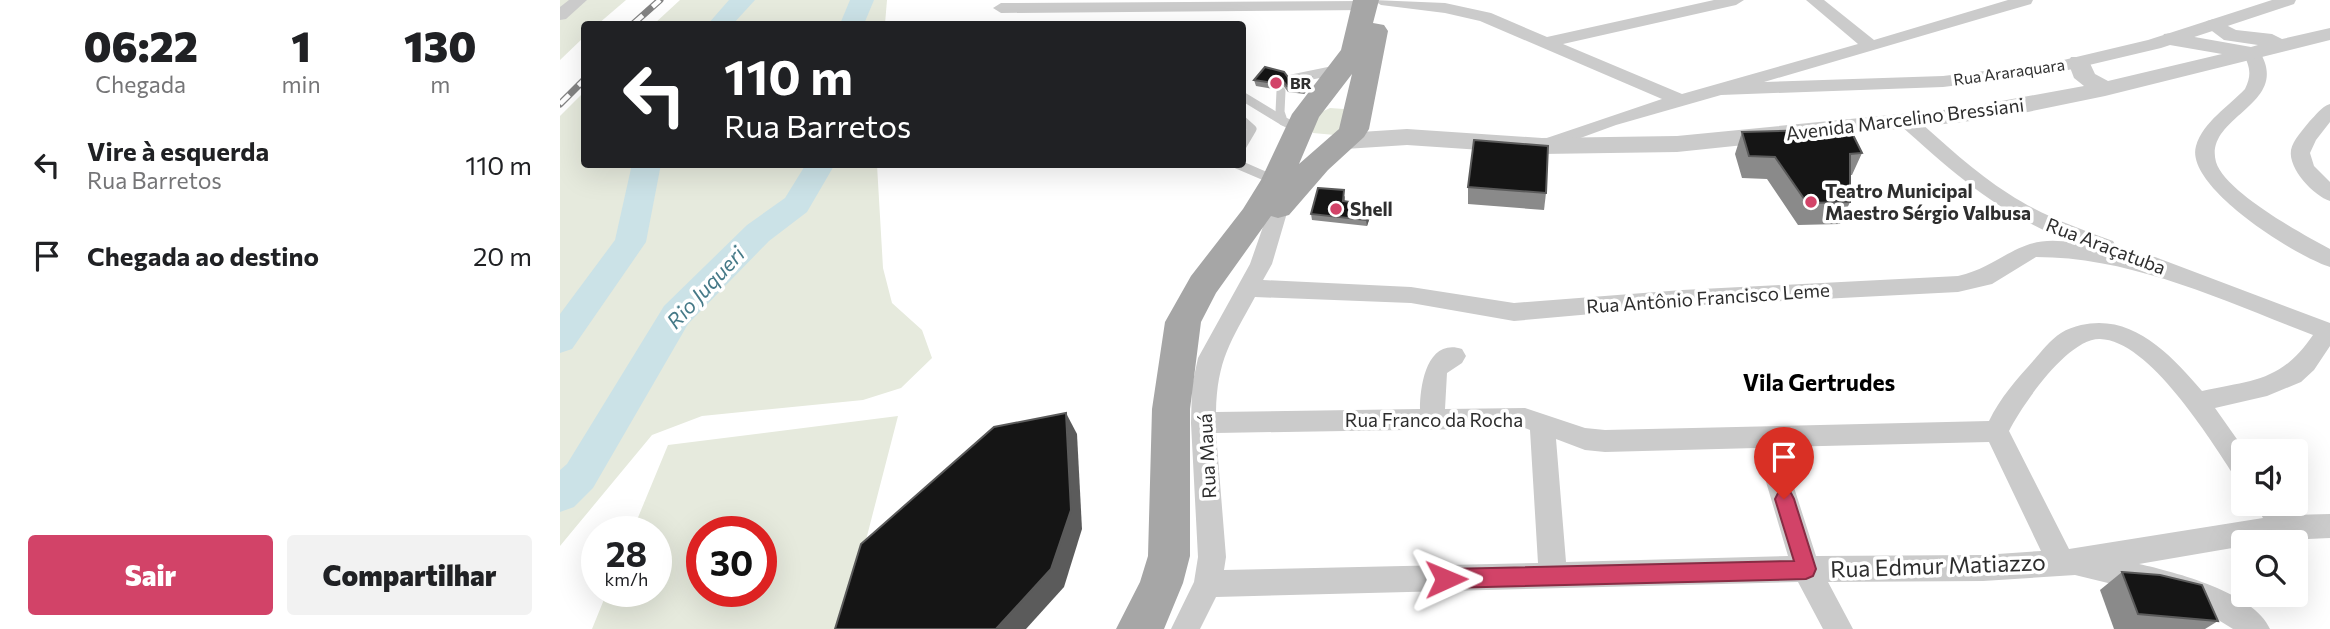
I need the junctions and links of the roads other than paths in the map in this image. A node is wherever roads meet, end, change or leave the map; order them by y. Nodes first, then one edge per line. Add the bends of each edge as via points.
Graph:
1 (579, 0) edge
2 (1736, 0) edge
3 (1814, 0) edge
4 (2025, 0) edge
5 (2288, 0) edge
6 (1373, 2) edge
7 (1001, 8) dead end
8 (560, 15) edge
9 (2214, 24) junction
10 (2330, 34) edge
11 (2172, 39) junction
12 (2302, 41) junction
13 (1543, 43) junction
14 (1870, 45) junction
15 (2252, 52) junction
16 (2228, 59) junction
17 (2079, 62) junction
18 (1342, 69) junction
19 (1292, 79) edge
20 (2258, 85) junction
21 (1720, 89) junction
22 (2105, 89) junction
23 (1281, 91) dead end
24 (1246, 98) edge
25 (1678, 99) junction
26 (2330, 110) edge
27 (1359, 112) junction
28 (1297, 120) junction
29 (1906, 120) junction
30 (1609, 122) junction
31 (1246, 124) edge
32 (1431, 138) junction
33 (1246, 139) edge
34 (1345, 141) junction
35 (1542, 146) junction
36 (1592, 147) junction
37 (2299, 161) junction
38 (1243, 168) edge
39 (2330, 168) edge
40 (1278, 193) junction
41 (2330, 194) edge
42 (2330, 259) edge
43 (2158, 267) junction
44 (1249, 288) junction
45 (2329, 331) edge
46 (1454, 356) dead end
47 (2197, 402) junction
48 (1433, 419) junction
49 (1203, 423) junction
50 (1542, 423) junction
51 (1996, 431) junction
52 (1766, 438) junction
53 (2231, 450) edge
54 (2276, 516) edge
55 (2330, 526) edge
56 (2284, 527) junction
57 (2066, 562) junction
58 (1806, 569) junction
59 (1553, 576) junction
60 (1208, 584) junction
61 (1138, 629) edge
62 (1185, 629) edge
63 (1839, 629) edge
64 (2256, 629) edge

1 - 8 street
2 - 13 street
3 - 14 street
4 - 14 street
5 - 9 street, Rua Araraquara
6 - 7 street
6 - 13 street via 1445,8 1485,17
6 - 18 main road
6 - 27 main road
9 - 11 street, Rua Araraquara
9 - 12 street via 2241,38
10 - 12 street, Avenida Marcelino Bressiani
11 - 15 street
11 - 17 street, Rua Araraquara
12 - 15 street, Avenida Marcelino Bressiani
13 - 25 street
14 - 21 street
15 - 16 street, Avenida Marcelino Bressiani
15 - 20 street via 2261,67
16 - 20 street via 2247,68
16 - 22 street, Avenida Marcelino Bressiani
17 - 21 street, Rua Araraquara via 2017,75 1953,80
17 - 22 street via 2085,78
18 - 19 lane
18 - 28 main road
20 - 42 street via 2213,133 2204,149 2206,163 2233,196 2260,217
21 - 25 street
22 - 29 street, Avenida Marcelino Bressiani via 2013,108
23 - 28 lane via 1280,112
24 - 28 lane
25 - 30 street
26 - 37 street via 2304,141
27 - 28 main road via 1335,104
27 - 32 street
27 - 34 main road
28 - 34 main road via 1316,141
28 - 40 main road
29 - 36 street, Avenida Marcelino Bressiani via 1677,144
29 - 43 street, Rua Araçatuba via 2014,207
30 - 35 street
30 - 36 street via 1594,136
31 - 33 lane via 1252,129
32 - 34 street
32 - 35 street, Avenida Marcelino Bressiani
34 - 40 main road
35 - 36 street, Avenida Marcelino Bressiani
37 - 39 street
37 - 41 street
38 - 40 lane
40 - 44 street, Rua Mauá via 1261,264
40 - 61 main road via 1257,233 1181,347 1171,410 1169,556
43 - 44 street, Rua Antônio Francisco Leme via 2066,249 2036,249 1984,278 1958,284 1514,312 1411,295
43 - 45 street, Rua Araçatuba
44 - 49 street, Rua Mauá via 1210,358
45 - 47 street via 2301,368 2286,379
46 - 48 street via 1444,359 1436,370
47 - 51 street via 2165,365 2133,341 2113,332 2086,332 2073,336 2056,351 2005,411
47 - 53 street
48 - 49 street, Rua Franco da Rocha
48 - 50 street, Rua Franco da Rocha via 1525,418
49 - 60 street, Rua Mauá via 1211,523
50 - 52 street, Rua Franco da Rocha via 1585,439 1605,441
50 - 59 street
51 - 52 street, Rua Franco da Rocha
51 - 57 street
52 - 58 street
54 - 56 street
55 - 56 street, Rua Edmur Matiazzo
56 - 57 street, Rua Edmur Matiazzo
57 - 58 street, Rua Edmur Matiazzo via 1983,568
57 - 64 street via 2195,592 2227,607
58 - 59 street, Rua Edmur Matiazzo
58 - 63 street
59 - 60 street, Rua Edmur Matiazzo
60 - 62 street, Rua Mauá

